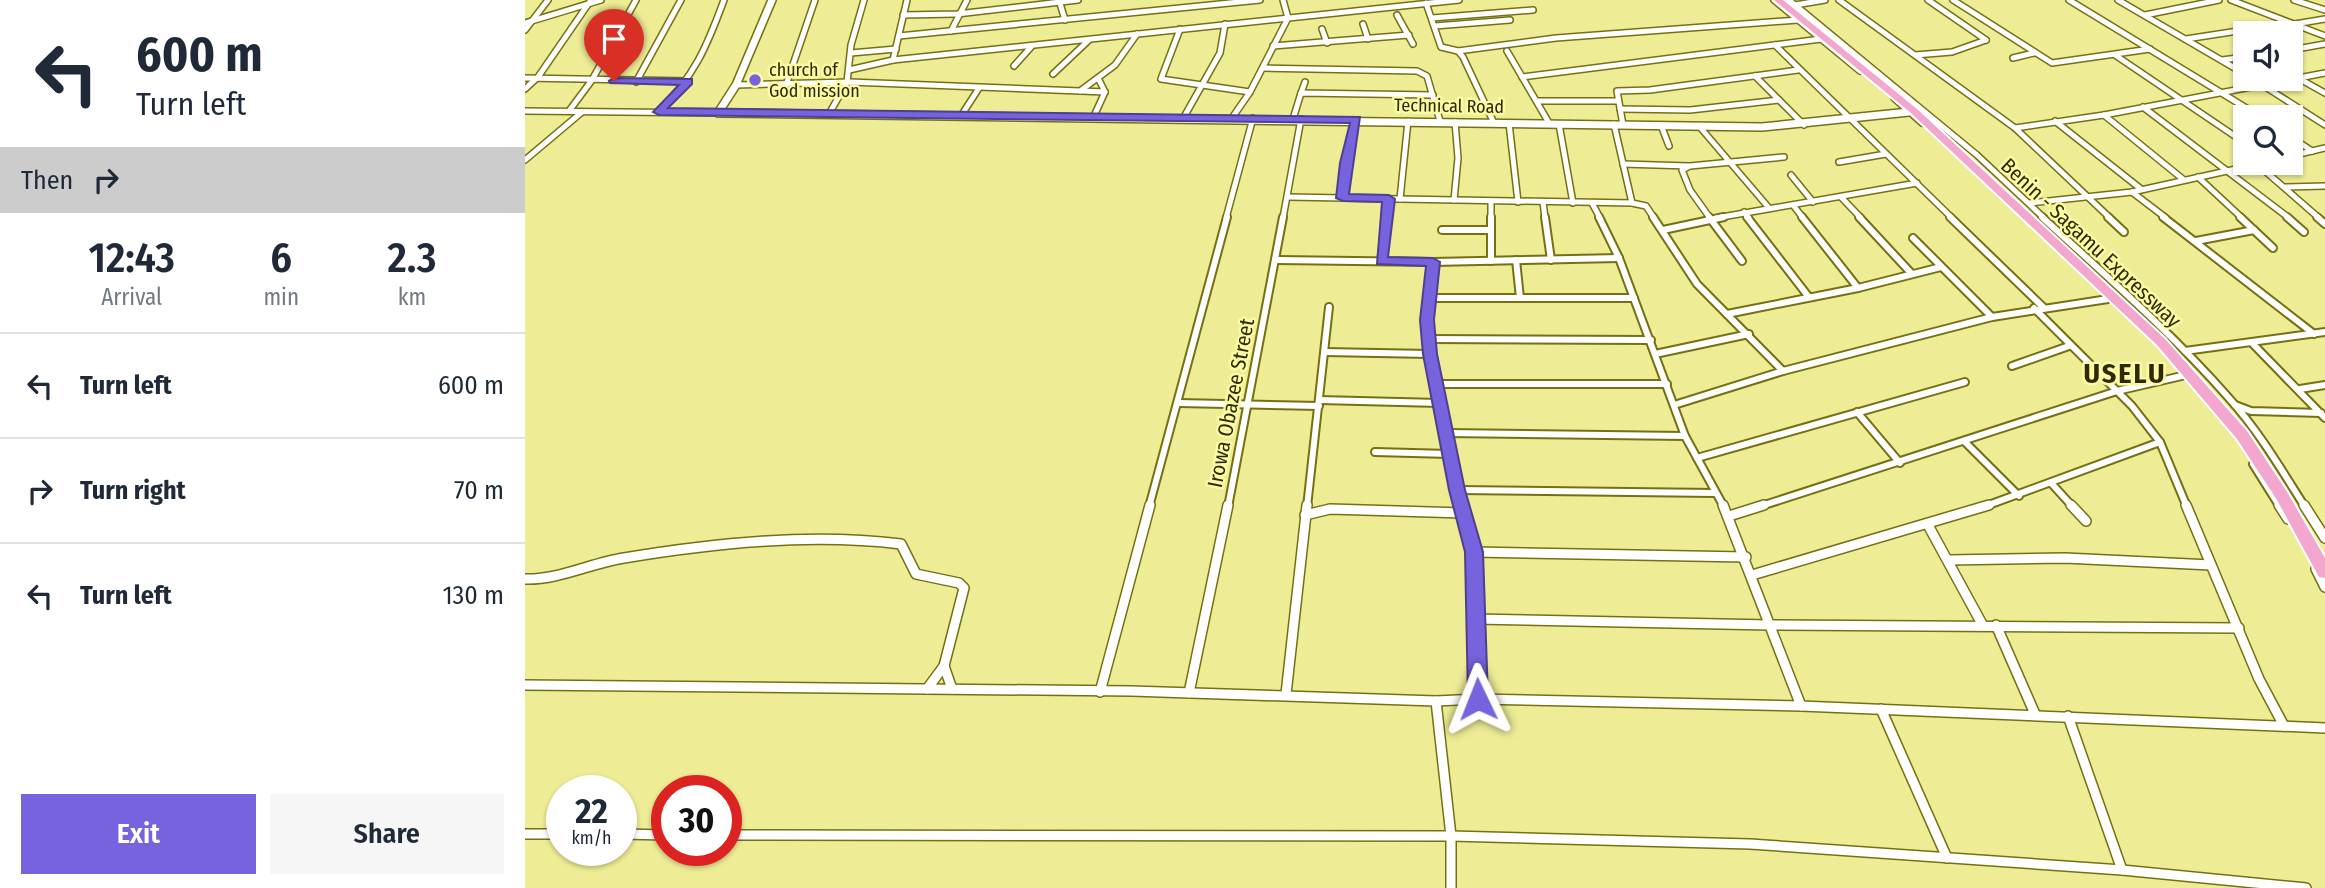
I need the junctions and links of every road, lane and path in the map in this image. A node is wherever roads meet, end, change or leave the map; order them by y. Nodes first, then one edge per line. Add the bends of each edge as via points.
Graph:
1 (548, 0) edge
2 (601, 0) edge
3 (636, 0) edge
4 (681, 0) edge
5 (724, 0) edge
6 (772, 0) edge
7 (815, 0) edge
8 (864, 0) edge
9 (907, 0) edge
10 (967, 0) edge
11 (1006, 0) edge
12 (1079, 0) edge
13 (1195, 0) edge
14 (1260, 0) edge
15 (1283, 0) edge
16 (1459, 0) edge
17 (1776, 0) edge
18 (1825, 0) edge
19 (1839, 0) edge
20 (1928, 0) edge
21 (1953, 0) edge
22 (2069, 0) edge
23 (2118, 0) edge
24 (2219, 0) edge
25 (2231, 0) edge
26 (2294, 0) edge
27 (1060, 1) edge
28 (590, 2) edge
29 (1422, 2) edge
30 (1789, 2) edge
31 (1196, 6) junction
32 (1003, 8) junction
33 (1533, 10) dead end
34 (2325, 10) edge
35 (957, 14) junction
36 (1475, 14) junction
37 (904, 15) junction
38 (1397, 15) dead end
39 (2145, 15) junction
40 (1288, 18) junction
41 (1432, 18) junction
42 (2325, 19) edge
43 (1065, 20) junction
44 (1510, 20) dead end
45 (1798, 20) junction
46 (531, 21) junction
47 (2285, 21) edge
48 (1479, 22) junction
49 (2303, 22) edge
50 (525, 23) edge
51 (1225, 24) junction
52 (1363, 24) dead end
53 (1435, 26) junction
54 (2303, 28) edge
55 (1180, 29) junction
56 (1322, 29) dead end
57 (1482, 29) dead end
58 (525, 30) edge
59 (951, 31) junction
60 (2233, 32) edge
61 (1137, 34) junction
62 (1409, 35) junction
63 (899, 36) junction
64 (2325, 36) edge
65 (1368, 39) junction
66 (1821, 39) junction
67 (2186, 39) junction
68 (1089, 40) junction
69 (1327, 43) junction
70 (1413, 44) dead end
71 (2325, 44) edge
72 (1775, 45) junction
73 (1032, 46) junction
74 (1273, 46) junction
75 (2303, 48) edge
76 (896, 49) junction
77 (2151, 49) junction
78 (1458, 51) junction
79 (1507, 51) dead end
80 (2034, 52) junction
81 (851, 53) junction
82 (2114, 54) junction
83 (1915, 55) junction
84 (2013, 58) dead end
85 (2233, 59) edge
86 (893, 60) junction
87 (2221, 61) junction
88 (1014, 66) dead end
89 (1262, 68) junction
90 (2233, 68) edge
91 (849, 70) junction
92 (1798, 70) junction
93 (2325, 73) edge
94 (1053, 75) dead end
95 (1755, 76) junction
96 (538, 77) junction
97 (1522, 77) junction
98 (2303, 77) edge
99 (525, 78) edge
100 (593, 80) junction
101 (1099, 80) junction
102 (688, 81) junction
103 (2303, 81) edge
104 (636, 82) junction
105 (847, 82) junction
106 (1305, 82) dead end
107 (736, 85) junction
108 (786, 85) junction
109 (1200, 86) junction
110 (525, 89) edge
111 (979, 89) junction
112 (2233, 90) edge
113 (1080, 91) junction
114 (2272, 91) edge
115 (1105, 92) junction
116 (1250, 92) junction
117 (2222, 92) junction
118 (1301, 93) junction
119 (2325, 93) edge
120 (1433, 95) junction
121 (1779, 100) junction
122 (2185, 100) junction
123 (1618, 101) junction
124 (1538, 102) junction
125 (2242, 105) edge
126 (2143, 107) junction
127 (1620, 109) junction
128 (525, 111) edge
129 (569, 111) junction
130 (582, 111) junction
131 (659, 112) junction
132 (1909, 112) junction
133 (718, 113) junction
134 (829, 114) junction
135 (961, 116) junction
136 (1094, 116) junction
137 (2104, 116) junction
138 (1184, 117) junction
139 (1232, 118) junction
140 (1253, 118) junction
141 (1297, 119) junction
142 (1356, 120) junction
143 (1851, 120) junction
144 (1408, 121) junction
145 (1440, 121) junction
146 (2055, 121) junction
147 (1455, 122) junction
148 (1494, 123) junction
149 (1509, 123) junction
150 (1549, 123) junction
151 (1559, 124) junction
152 (1619, 124) junction
153 (1661, 125) junction
154 (1804, 125) junction
155 (2325, 125) edge
156 (1699, 126) junction
157 (2015, 128) junction
158 (2233, 135) edge
159 (2303, 145) edge
160 (1669, 146) dead end
161 (2325, 148) edge
162 (2312, 151) junction
163 (2303, 153) edge
164 (1886, 154) junction
165 (1784, 157) dead end
166 (525, 160) edge
167 (1839, 162) dead end
168 (1731, 163) junction
169 (1623, 164) junction
170 (1690, 166) junction
171 (2233, 168) edge
172 (2228, 169) junction
173 (1791, 175) dead end
174 (2272, 175) edge
175 (2198, 177) junction
176 (2184, 180) junction
177 (1917, 183) junction
178 (2325, 186) edge
179 (1995, 187) junction
180 (2285, 187) junction
181 (2141, 189) junction
182 (2132, 192) junction
183 (1841, 197) junction
184 (1288, 198) junction
185 (1343, 198) junction
186 (2086, 198) junction
187 (1389, 199) junction
188 (1400, 199) junction
189 (1454, 200) junction
190 (1491, 202) junction
191 (1518, 202) junction
192 (1543, 202) junction
193 (1813, 202) junction
194 (1573, 203) junction
195 (1592, 203) junction
196 (1632, 203) junction
197 (2029, 203) junction
198 (1793, 205) junction
199 (1769, 208) junction
200 (1744, 212) junction
201 (1713, 219) junction
202 (2325, 224) edge
203 (1442, 230) dead end
204 (1491, 230) junction
205 (1663, 230) junction
206 (2254, 230) junction
207 (2124, 232) dead end
208 (2304, 232) dead end
209 (1913, 238) dead end
210 (2196, 241) junction
211 (2273, 248) dead end
212 (1619, 258) junction
213 (1277, 260) junction
214 (1516, 260) junction
215 (1551, 260) junction
216 (1381, 261) junction
217 (1491, 261) junction
218 (1742, 261) dead end
219 (1433, 262) junction
220 (1941, 267) junction
221 (1911, 273) junction
222 (1857, 288) junction
223 (1809, 297) junction
224 (1430, 298) junction
225 (1520, 298) junction
226 (1634, 298) junction
227 (2108, 299) junction
228 (1329, 307) dead end
229 (2043, 307) junction
230 (2034, 308) junction
231 (1727, 314) junction
232 (1992, 317) junction
233 (2325, 332) edge
234 (1749, 334) junction
235 (2314, 334) junction
236 (1429, 339) junction
237 (1651, 340) junction
238 (2253, 344) junction
239 (2069, 346) junction
240 (2185, 351) junction
241 (1325, 352) junction
242 (1430, 354) junction
243 (1655, 354) junction
244 (2012, 366) dead end
245 (1783, 371) junction
246 (2186, 375) junction
247 (1965, 382) dead end
248 (1438, 384) junction
249 (1667, 384) junction
250 (2325, 385) edge
251 (2300, 389) junction
252 (2117, 391) junction
253 (1179, 403) junction
254 (1319, 403) junction
255 (1440, 403) junction
256 (1249, 404) junction
257 (1674, 405) junction
258 (2235, 405) junction
259 (1857, 412) junction
260 (2323, 415) edge
261 (1446, 433) junction
262 (1685, 436) junction
263 (1964, 441) junction
264 (2159, 442) junction
265 (1375, 452) dead end
266 (1450, 454) junction
267 (1697, 458) junction
268 (1900, 463) junction
269 (2052, 484) junction
270 (1457, 490) junction
271 (1715, 494) junction
272 (2019, 496) junction
273 (1308, 512) junction
274 (1464, 513) junction
275 (1729, 516) junction
276 (2086, 521) dead end
277 (1929, 525) junction
278 (2325, 538) edge
279 (1474, 552) junction
280 (1746, 557) junction
281 (2325, 557) edge
282 (1949, 560) junction
283 (2211, 565) junction
284 (2325, 572) edge
285 (1752, 575) junction
286 (525, 579) edge
287 (2325, 587) edge
288 (1475, 619) junction
289 (1982, 624) junction
290 (1770, 625) junction
291 (1996, 625) junction
292 (2239, 628) junction
293 (944, 666) junction
294 (525, 685) edge
295 (927, 689) junction
296 (953, 689) junction
297 (1100, 692) junction
298 (1189, 693) junction
299 (1286, 694) junction
300 (1478, 699) junction
301 (1436, 701) junction
302 (1801, 706) junction
303 (1881, 709) junction
304 (2035, 714) junction
305 (2068, 716) junction
306 (2284, 726) junction
307 (2325, 728) edge
308 (525, 834) edge
309 (546, 834) edge
310 (742, 835) edge
311 (1451, 836) junction
312 (1947, 858) junction
313 (2122, 870) junction
314 (1451, 888) edge
315 (2307, 888) edge

1 - 46 street
2 - 28 street
3 - 100 street
4 - 104 street
5 - 102 street via 707,47
6 - 107 street
7 - 108 street
8 - 81 street
9 - 37 street
10 - 35 street
11 - 32 street
12 - 27 street
13 - 31 street
14 - 31 street
15 - 40 street
16 - 29 street
17 - 45 street
17 - 179 highway via 1914,111
18 - 30 street
19 - 83 street
20 - 83 street via 1986,40 1952,52
21 - 80 street
22 - 77 street
23 - 39 street
24 - 39 street
25 - 47 street
26 - 34 street
27 - 32 street
27 - 43 street
28 - 46 street
28 - 96 street
29 - 40 street
29 - 41 street
30 - 197 street via 1951,132
30 - 281 highway, Benin - Sagamu Expressway via 1968,153 2196,370 2268,459
31 - 43 street
32 - 35 street
33 - 36 street
35 - 37 street
35 - 59 street
36 - 41 street
36 - 48 street
37 - 63 street
38 - 62 street
39 - 67 street
40 - 51 street
40 - 74 street
41 - 53 street
42 - 49 street
43 - 59 street
44 - 48 street
45 - 66 street
45 - 78 street via 1556,38
46 - 50 street
46 - 58 street
48 - 53 street
48 - 57 street
51 - 55 street
51 - 109 street via 1220,53
52 - 65 street
53 - 78 street via 1441,47
54 - 64 street
55 - 61 street
55 - 109 street via 1159,77
56 - 69 street
59 - 63 street
60 - 67 street
61 - 68 street
61 - 101 street
62 - 65 street
62 - 70 street
63 - 76 street
65 - 69 street
66 - 72 street
66 - 132 street
67 - 87 street
68 - 73 street
68 - 94 street
69 - 74 street
71 - 75 street
72 - 92 street
72 - 97 street
73 - 86 street
73 - 88 street
74 - 89 street
76 - 81 street
76 - 86 street
77 - 82 street
77 - 117 street
78 - 148 street
79 - 97 street
80 - 82 street via 2052,63
80 - 84 street
81 - 91 street
82 - 122 street
83 - 157 street
85 - 87 street
86 - 91 street
87 - 90 street
89 - 116 street
89 - 120 street via 1417,71 1427,76
91 - 105 street
92 - 95 street
92 - 143 street
93 - 98 street
95 - 121 street
95 - 123 street via 1618,91
96 - 99 street
96 - 100 street
96 - 110 street
97 - 124 street
100 - 104 street
100 - 129 street
101 - 113 street
101 - 115 street
102 - 104 street
102 - 131 street
103 - 119 street
105 - 108 street
105 - 111 street
105 - 134 street
106 - 118 street, Irowa Obazee Street
107 - 108 street
107 - 133 street
109 - 116 street
109 - 138 street
111 - 113 street
111 - 135 street
112 - 117 street
113 - 115 street
114 - 155 street
115 - 136 street
116 - 139 street
117 - 122 street
117 - 125 street
118 - 120 street
118 - 141 street, Irowa Obazee Street
120 - 145 street
121 - 127 street via 1690,110
121 - 154 street
122 - 126 street
122 - 158 street
123 - 124 street
123 - 127 street
124 - 150 street
126 - 137 street
126 - 172 street
127 - 152 street
128 - 129 street, Technical Road
129 - 130 street, Technical Road
130 - 131 street, Technical Road
130 - 166 street
131 - 133 street, Technical Road
132 - 143 street, Technical Road
132 - 179 street
133 - 134 street, Technical Road
134 - 135 street, Technical Road
135 - 136 street, Technical Road
136 - 138 street, Technical Road
137 - 146 street
137 - 176 street
138 - 139 street, Technical Road
139 - 140 street, Technical Road
140 - 141 street, Technical Road
140 - 253 street
141 - 142 street, Technical Road
141 - 184 street, Irowa Obazee Street
142 - 144 street, Technical Road
142 - 185 street
143 - 154 street, Technical Road
143 - 164 street
144 - 145 street, Technical Road
144 - 188 street
145 - 147 street, Technical Road
146 - 157 street
146 - 181 street
147 - 148 street, Technical Road
147 - 189 street
148 - 149 street, Technical Road
149 - 150 street, Technical Road
149 - 191 street
150 - 151 street, Technical Road
151 - 152 street, Technical Road
151 - 194 street
152 - 153 street, Technical Road
152 - 169 street
153 - 156 street, Technical Road
153 - 160 street
154 - 156 street, Technical Road
156 - 168 street
157 - 186 street
159 - 162 street
161 - 162 street
162 - 163 street
164 - 167 street
164 - 177 street
165 - 168 street
168 - 170 street
168 - 199 street
169 - 170 street
169 - 196 street
170 - 201 street via 1682,170 1683,179
171 - 172 street
172 - 175 street
172 - 208 street
173 - 193 street
174 - 180 street
175 - 176 street
175 - 206 street
176 - 181 street
177 - 183 street
177 - 229 street
178 - 180 street
179 - 227 street
179 - 284 highway via 2129,310 2212,398 2263,467
180 - 202 street
181 - 182 street
182 - 186 street
182 - 210 street
183 - 193 street
183 - 221 street
184 - 185 street
184 - 213 street, Irowa Obazee Street
185 - 187 street
186 - 197 street
186 - 207 street
187 - 188 street
187 - 216 street
188 - 189 street
189 - 190 street
190 - 191 street
190 - 204 street
191 - 192 street
192 - 194 street
192 - 215 street
193 - 198 street
194 - 195 street
195 - 196 street
195 - 212 street
196 - 205 street via 1646,206
197 - 240 street
198 - 199 street
198 - 222 street
199 - 200 street
200 - 201 street
200 - 223 street
201 - 205 street
201 - 218 street
203 - 204 street
204 - 217 street
205 - 231 street via 1697,284
206 - 210 street
206 - 211 street
209 - 220 street
210 - 235 street
212 - 215 street
212 - 226 street
213 - 216 street
213 - 256 street, Irowa Obazee Street
214 - 215 street
214 - 217 street
214 - 225 street
216 - 219 street
217 - 219 street
219 - 224 street
220 - 221 street
220 - 232 street
221 - 222 street
222 - 223 street
223 - 231 street
224 - 225 street
224 - 236 street
225 - 226 street
226 - 237 street
227 - 229 street
227 - 246 street
228 - 241 street
229 - 230 street
230 - 232 street
230 - 239 street
231 - 234 street
232 - 245 street
233 - 235 street
234 - 243 street
234 - 245 street
235 - 238 street
236 - 237 street
236 - 242 street
237 - 243 street
238 - 240 street
238 - 251 street
239 - 244 street
239 - 252 street
240 - 258 street
241 - 242 street
241 - 254 street
242 - 248 street
243 - 249 street
245 - 257 street
246 - 252 street
246 - 287 street via 2245,450
247 - 259 street
248 - 249 street
248 - 255 street
249 - 257 street
250 - 251 street
251 - 260 street
252 - 263 street
252 - 264 street
253 - 256 street
253 - 297 street
254 - 255 street
254 - 256 street
254 - 273 street
255 - 261 street
256 - 298 street, Irowa Obazee Street
257 - 262 street
258 - 260 street via 2251,411
258 - 278 street
259 - 267 street
259 - 268 street
261 - 262 street
261 - 266 street
262 - 267 street
263 - 268 street
263 - 272 street
264 - 269 street
264 - 283 street
265 - 266 street
266 - 270 street
267 - 271 street
268 - 275 street
269 - 272 street
269 - 276 street
270 - 271 street
270 - 274 street
271 - 275 street
272 - 277 street
273 - 274 street
273 - 299 street
274 - 279 street
275 - 280 street
277 - 282 street
277 - 285 street
279 - 280 street
279 - 288 street
280 - 285 street
282 - 283 street via 2065,558
282 - 289 street
283 - 292 street
285 - 290 street
286 - 293 street via 536,581 645,555 745,545 814,539 899,543 916,574 963,584
288 - 290 street
288 - 300 street
289 - 290 street
289 - 291 street
290 - 302 street
291 - 292 street
291 - 304 street
292 - 306 street
293 - 295 street
293 - 296 street
294 - 295 street
295 - 296 street
296 - 297 street
297 - 298 street
298 - 299 street
299 - 301 street
300 - 301 street
300 - 302 street
301 - 311 street
302 - 303 street
303 - 304 street
303 - 312 street
304 - 305 street
305 - 306 street
305 - 313 street
306 - 307 street
308 - 309 street
310 - 311 street
311 - 312 street via 1750,844
311 - 314 street
312 - 313 street
313 - 315 street

